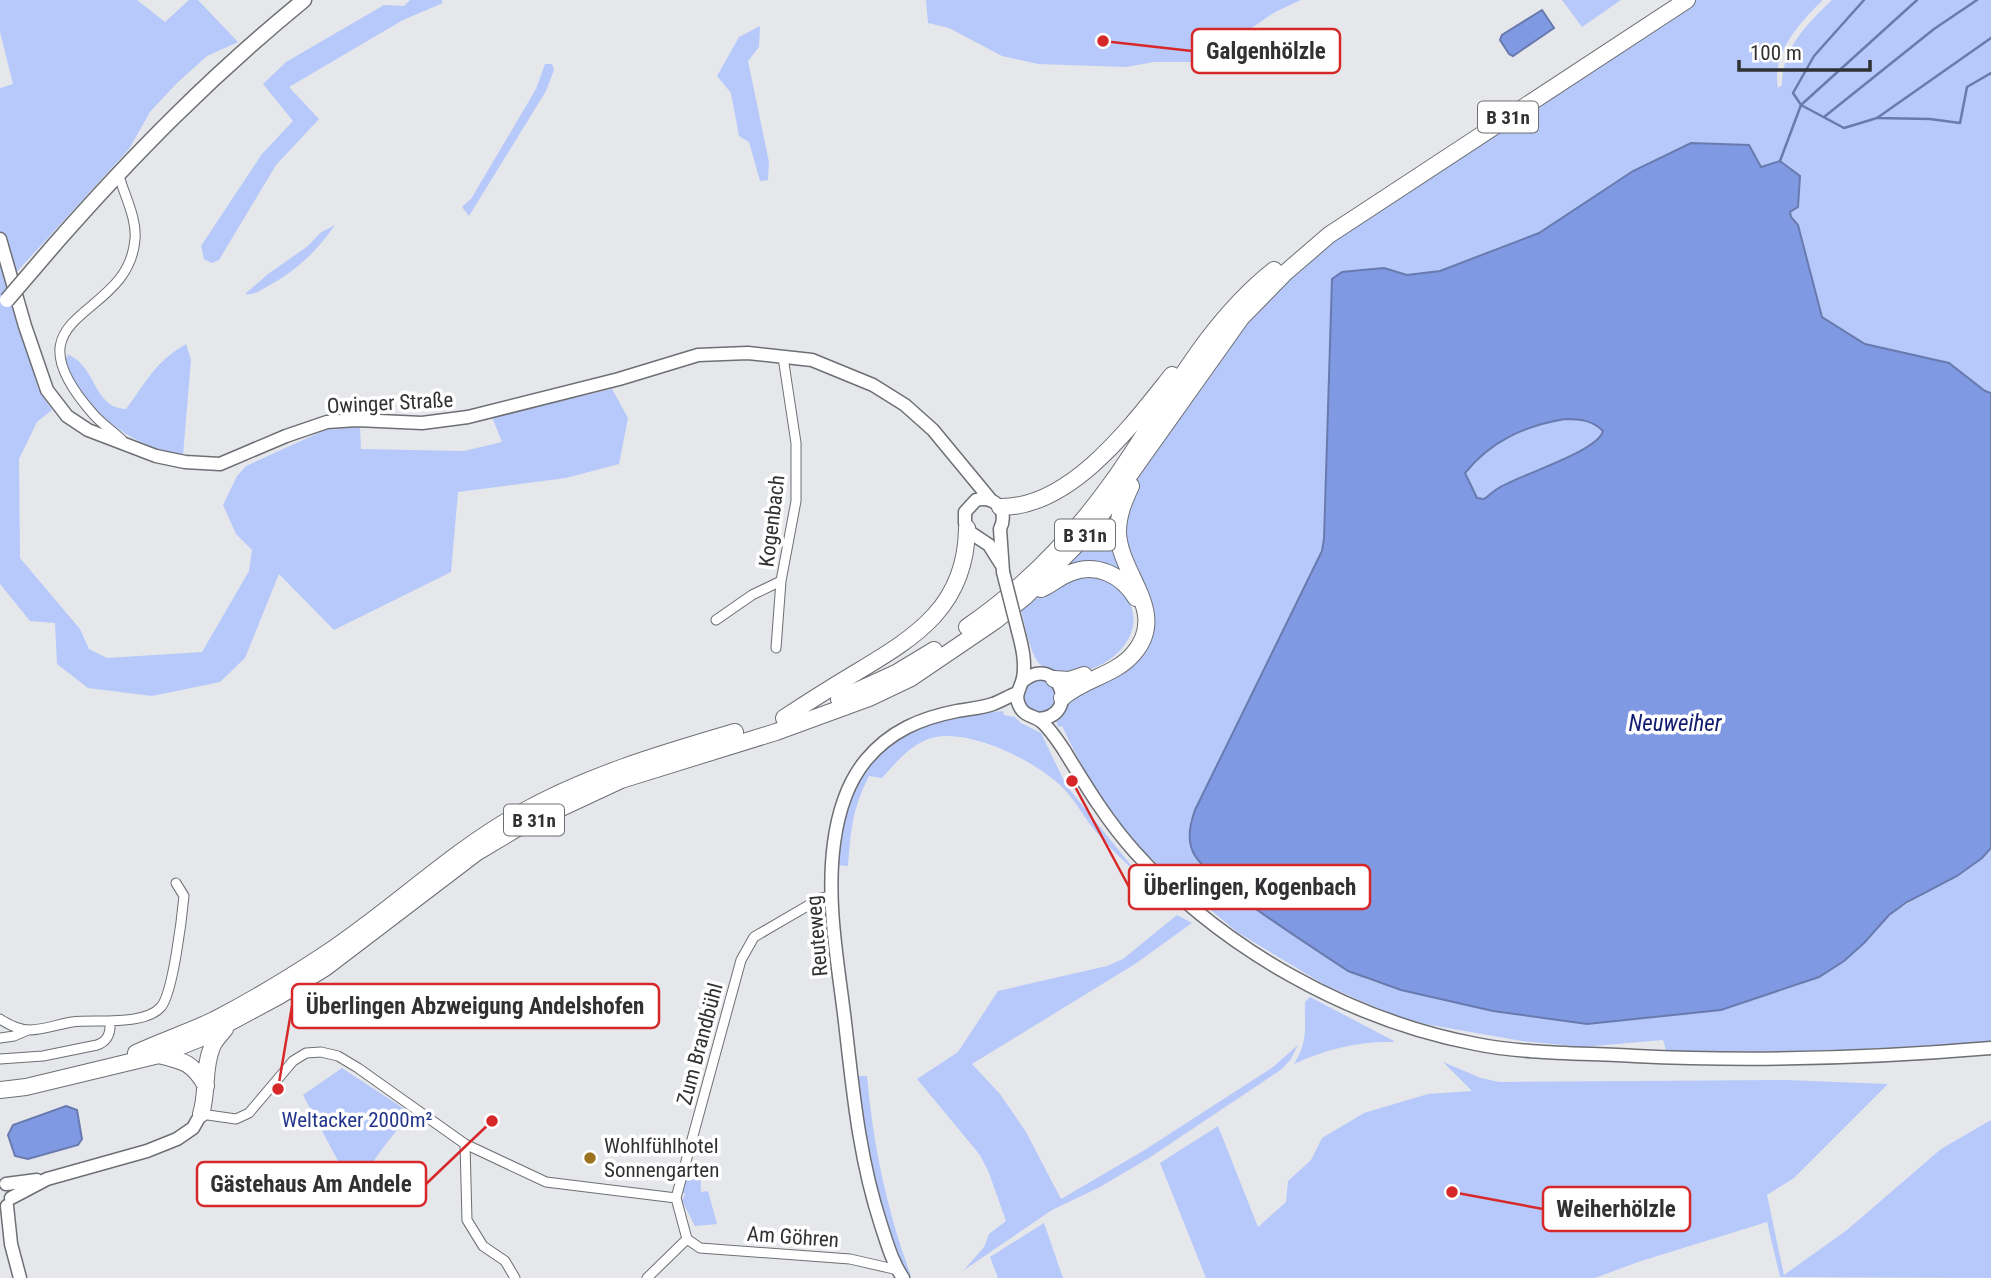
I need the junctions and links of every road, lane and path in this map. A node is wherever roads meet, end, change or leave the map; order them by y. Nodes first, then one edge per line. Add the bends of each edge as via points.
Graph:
1 (304, 0) edge
2 (1687, 0) edge
3 (118, 172) junction
4 (1329, 235) junction
5 (0, 239) edge
6 (0, 308) edge
7 (1201, 346) junction
8 (783, 357) junction
9 (125, 445) junction
10 (961, 464) junction
11 (1137, 467) junction
12 (972, 502) junction
13 (995, 503) junction
14 (1000, 529) junction
15 (974, 533) junction
16 (1002, 568) junction
17 (781, 581) junction
18 (1026, 596) junction
19 (716, 620) dead end
20 (776, 648) dead end
21 (1023, 648) junction
22 (1036, 674) junction
23 (1055, 679) junction
24 (1020, 687) junction
25 (994, 704) junction
26 (1059, 705) junction
27 (1021, 709) junction
28 (784, 718) junction
29 (1038, 719) junction
30 (1062, 748) junction
31 (176, 883) dead end
32 (832, 896) junction
33 (0, 1018) edge
34 (110, 1021) junction
35 (228, 1024) junction
36 (30, 1030) junction
37 (0, 1038) edge
38 (1991, 1048) edge
39 (159, 1055) junction
40 (0, 1059) edge
41 (101, 1069) junction
42 (206, 1086) junction
43 (0, 1090) edge
44 (201, 1114) junction
45 (466, 1144) junction
46 (47, 1178) junction
47 (2, 1181) edge
48 (676, 1198) junction
49 (6, 1205) edge
50 (0, 1222) edge
51 (687, 1239) junction
52 (11, 1244) junction
53 (901, 1274) edge
54 (20, 1278) edge
55 (515, 1278) edge
56 (647, 1278) edge

1 - 3 main road via 193,96
2 - 4 highway, B 31n
3 - 6 main road, bridge
3 - 9 street via 136,239 128,267 77,317 61,338 59,350 61,366 95,417
4 - 7 highway, B 31n via 1271,273
4 - 11 highway, B 31n via 1241,318
5 - 9 street, Owinger Straße via 47,390 67,415 88,430
7 - 13 highway via 1087,469 1041,499 1015,507
7 - 28 highway, B 31n via 1112,482 1030,578 981,618 896,673
8 - 9 street, Owinger Straße via 698,355 468,417 422,423 327,422 220,464 185,462
8 - 10 street, Owinger Straße via 812,360 873,384 919,416
8 - 17 street, Kogenbach via 796,443 796,500
10 - 12 street, Owinger Straße
10 - 13 street, Owinger Straße
11 - 18 highway, B 31n via 1089,531
11 - 26 highway via 1123,503 1118,534 1146,608 1143,639 1124,663 1072,689
12 - 13 street via 980,498
12 - 15 street via 965,512
13 - 14 street via 1004,518
14 - 15 street via 992,536
14 - 16 street
15 - 16 street via 989,545
15 - 28 highway via 958,582 928,625
16 - 21 street, bridge
17 - 19 street
17 - 20 street, Kogenbach
18 - 23 highway via 1072,572 1096,569 1119,579 1139,606 1137,633 1121,656 1069,680
18 - 35 highway, B 31n via 911,678 869,698 621,780 516,829 476,853 325,968
21 - 22 street
21 - 24 street
22 - 23 street
22 - 24 street
23 - 26 street
24 - 25 street, Reuteweg
24 - 27 street
25 - 27 street, Reuteweg
25 - 32 street, Reuteweg via 914,723 864,761 838,819
26 - 29 street via 1048,718
26 - 30 street via 1055,717
27 - 29 street
28 - 41 highway, B 31n via 655,755 559,793 483,835 325,955 215,1019
29 - 30 street
30 - 38 street via 1121,836 1196,911 1310,985 1403,1025 1478,1045 1677,1058 1849,1057
31 - 34 street via 184,896 183,906 162,1006 140,1017
32 - 48 street, Zum Brandbühl via 754,937 741,960
32 - 53 street, Reuteweg via 862,1152 890,1254
33 - 36 street via 10,1026
34 - 36 street
34 - 40 street via 108,1036 97,1045
35 - 39 highway, B 31n
35 - 42 highway, B 31n via 212,1045
36 - 37 street
39 - 41 highway, B 31n
39 - 42 highway via 186,1062
41 - 43 highway
42 - 44 highway
44 - 45 street via 236,1119 249,1112 293,1060 321,1052 338,1056
44 - 46 street via 194,1128 165,1145
45 - 48 street via 545,1182
45 - 55 street via 467,1220 483,1246 505,1261
46 - 47 street
46 - 49 street
47 - 49 street via 10,1190
48 - 51 street
49 - 52 street
50 - 52 street
51 - 53 street, Am Göhren via 700,1248 850,1259
51 - 56 street
52 - 54 street

